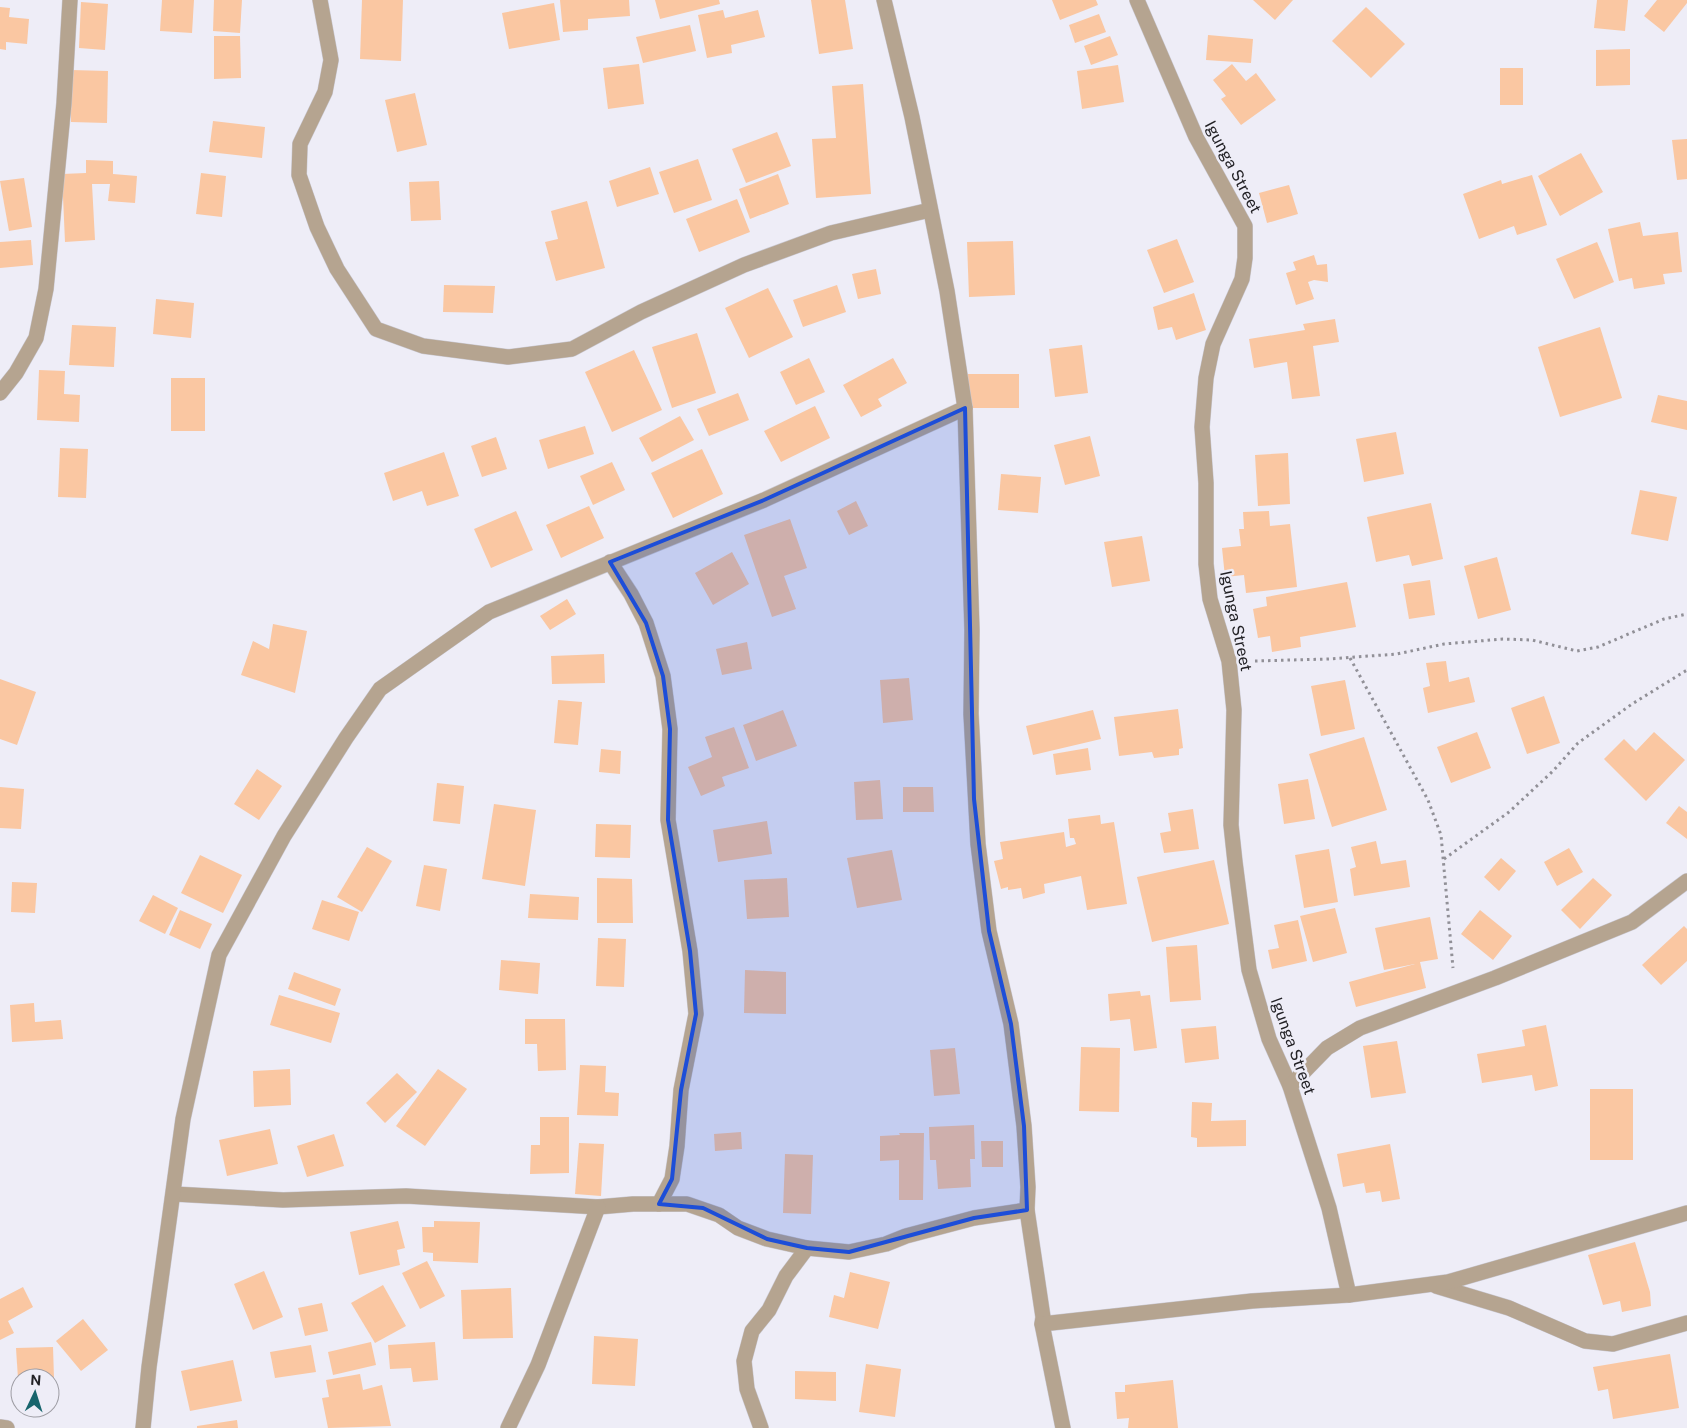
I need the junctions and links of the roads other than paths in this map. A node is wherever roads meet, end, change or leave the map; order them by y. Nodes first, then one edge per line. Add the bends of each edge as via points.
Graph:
1 (70, 0) edge
2 (320, 0) edge
3 (884, 0) edge
4 (1136, 0) edge
5 (930, 210) junction
6 (0, 393) edge
7 (965, 408) junction
8 (610, 562) junction
9 (1687, 881) edge
10 (1290, 1086) junction
11 (174, 1194) junction
12 (659, 1204) junction
13 (598, 1207) junction
14 (1027, 1210) junction
15 (1687, 1213) edge
16 (807, 1248) junction
17 (1430, 1284) junction
18 (1349, 1295) junction
19 (1687, 1323) edge
20 (1042, 1324) junction
21 (0, 1426) edge
22 (7, 1428) edge
23 (143, 1428) edge
24 (508, 1428) edge
25 (761, 1428) edge
26 (1063, 1428) edge

1 - 6 street via 64,103 46,289 36,338
2 - 5 street via 331,60 325,92 300,144 299,175 317,227 337,269 376,329 423,346 508,357 572,349 641,312 744,265 831,233
3 - 5 street
4 - 10 street, Igunga Street via 1196,137 1245,226 1242,279 1213,344 1206,378 1202,426 1206,564 1210,599 1230,662 1234,710 1231,825 1249,970 1269,1039
5 - 7 street via 947,291
7 - 8 street via 764,500
7 - 14 street via 974,799 989,931 1011,1024 1024,1126
8 - 11 street via 489,612 380,689 346,738 284,836 220,954 192,1069
8 - 12 street via 646,623 663,676 670,729 668,820 690,951 696,1014 681,1090 672,1179
9 - 10 street via 1632,922 1360,1028 1327,1048
10 - 18 street, Igunga Street via 1329,1208
11 - 13 street via 283,1200 406,1196
11 - 23 street
12 - 13 street
12 - 16 street via 687,1204 703,1208 766,1239
13 - 24 street via 538,1365
14 - 16 street via 974,1218 849,1252
14 - 20 street
15 - 17 street via 1476,1274
16 - 25 street via 786,1276 769,1310 752,1331 744,1361 746,1389
17 - 18 street
17 - 19 street via 1509,1308 1585,1341 1613,1344
18 - 20 street via 1252,1301
20 - 26 street
21 - 22 street

